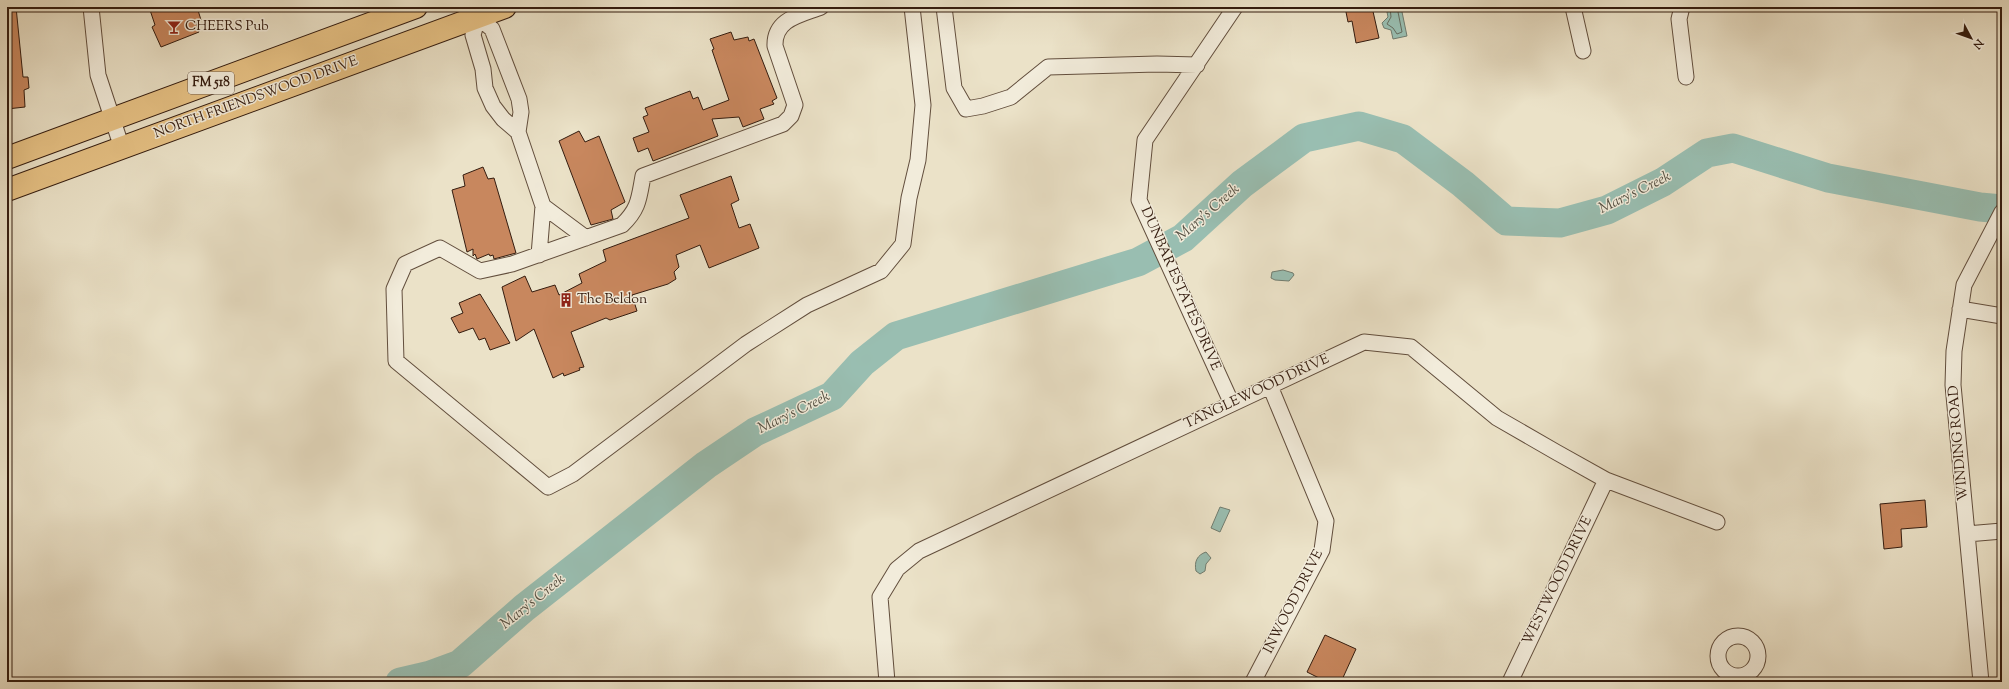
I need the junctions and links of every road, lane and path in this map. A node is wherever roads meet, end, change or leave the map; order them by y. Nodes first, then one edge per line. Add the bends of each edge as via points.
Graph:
1 (91, 7) edge
2 (416, 7) edge
3 (505, 7) edge
4 (821, 7) edge
5 (912, 7) edge
6 (944, 7) edge
7 (1235, 7) edge
8 (1239, 7) edge
9 (1573, 7) edge
10 (1682, 7) edge
11 (476, 12) edge
12 (1583, 51) dead end
13 (1197, 65) junction
14 (1686, 78) dead end
15 (113, 119) junction
16 (518, 132) junction
17 (122, 148) junction
18 (7, 158) edge
19 (7, 190) edge
20 (543, 206) junction
21 (2002, 212) edge
22 (586, 238) junction
23 (539, 255) junction
24 (1960, 309) junction
25 (2002, 316) edge
26 (1270, 386) junction
27 (1232, 404) junction
28 (1606, 480) junction
29 (1717, 522) dead end
30 (2002, 531) edge
31 (1967, 534) junction
32 (886, 682) edge
33 (1253, 682) edge
34 (1510, 682) edge
35 (1981, 682) edge

1 - 15 street via 98,75
2 - 15 main road, NORTH FRIENDSWOOD DRIVE / FM 518
3 - 11 main road, NORTH FRIENDSWOOD DRIVE / FM 518
4 - 22 street via 787,21 779,27 775,36 775,46 795,105 792,116 783,124 642,176 633,215 622,225
5 - 23 street via 923,105 918,160 909,198 903,244 881,271 807,305 746,344 573,474 548,487 396,361 394,289 405,264 440,248 480,271
6 - 13 street via 954,88 966,109 1012,98 1048,67
7 - 8 street
7 - 13 street, DUNBAR ESTATES DRIVE
9 - 12 street
10 - 14 street via 1679,19
11 - 16 street via 492,30 519,99 521,112
11 - 16 street via 473,35 483,69 485,88 493,106
11 - 17 main road, NORTH FRIENDSWOOD DRIVE / FM 518
13 - 27 street, DUNBAR ESTATES DRIVE via 1145,140 1139,200
15 - 17 street
15 - 18 main road, NORTH FRIENDSWOOD DRIVE / FM 518
16 - 20 street
17 - 19 main road, NORTH FRIENDSWOOD DRIVE / FM 518
20 - 22 street
20 - 23 street
21 - 24 street, WINDING ROAD via 1964,285
22 - 23 street
24 - 25 street
24 - 31 street, WINDING ROAD via 1954,351 1953,385
26 - 27 street, TANGLEWOOD DRIVE
26 - 28 street, TANGLEWOOD DRIVE via 1364,342 1411,347 1498,418
26 - 33 street, INWOOD DRIVE via 1326,521 1322,550
27 - 32 street, TANGLEWOOD DRIVE via 919,551 897,569 880,597
28 - 29 street, TANGLEWOOD DRIVE
28 - 34 street, WESTWOOD DRIVE
30 - 31 street
31 - 35 street, WINDING ROAD

